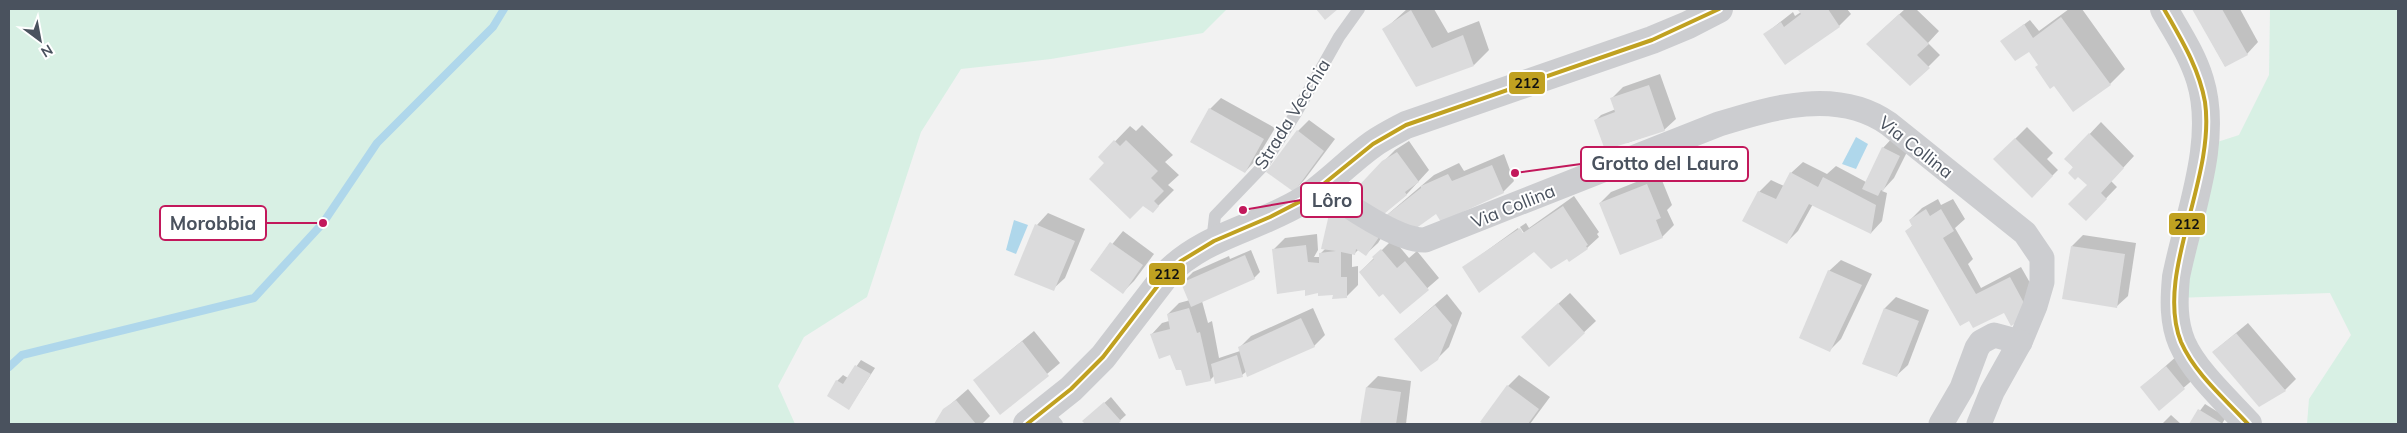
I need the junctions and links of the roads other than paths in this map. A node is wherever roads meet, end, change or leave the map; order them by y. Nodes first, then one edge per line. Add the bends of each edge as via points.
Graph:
1 (1359, 9) edge
2 (1719, 9) edge
3 (2164, 9) edge
4 (1322, 186) junction
5 (1212, 242) junction
6 (2020, 342) junction
7 (1987, 417) edge
8 (1043, 420) edge
9 (1941, 424) edge
10 (2248, 424) edge

1 - 5 lane, Strada Vecchia via 1338,37 1266,160 1215,216
2 - 4 street via 1652,40 1406,125 1372,144
3 - 10 street via 2195,66 2207,117 2205,146 2180,254 2174,298 2178,330 2188,355
4 - 5 street via 1288,209
4 - 6 street, Via Collina via 1343,204 1400,234 1415,241 1425,240 1738,118 1808,104 1854,106 1889,124 2025,233 2039,250 2044,268 2042,282
5 - 8 street via 1176,264 1103,357
6 - 7 street, Via Collina
6 - 9 street via 1994,335 1980,342 1962,388

